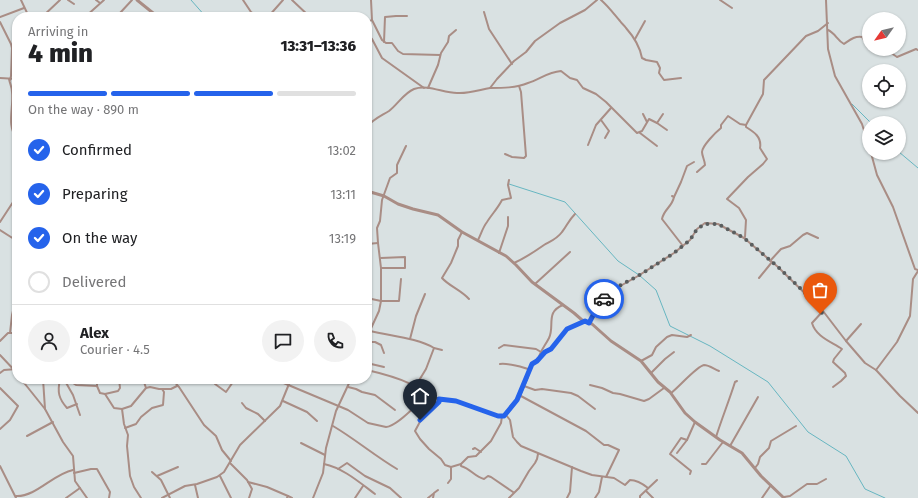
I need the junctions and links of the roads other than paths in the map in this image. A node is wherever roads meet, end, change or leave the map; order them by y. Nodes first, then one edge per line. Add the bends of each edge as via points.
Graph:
1 (22, 0) edge
2 (60, 0) edge
3 (68, 0) edge
4 (96, 0) edge
5 (104, 0) edge
6 (132, 0) edge
7 (137, 0) edge
8 (243, 0) edge
9 (283, 0) edge
10 (292, 0) edge
11 (371, 0) edge
12 (596, 0) edge
13 (601, 0) edge
14 (720, 0) edge
15 (826, 0) edge
16 (100, 3) junction
17 (74, 4) dead end
18 (24, 8) junction
19 (732, 8) dead end
20 (12, 12) edge
21 (13, 12) edge
22 (26, 12) edge
23 (47, 12) edge
24 (90, 12) edge
25 (121, 12) edge
26 (152, 12) edge
27 (251, 12) edge
28 (272, 12) edge
29 (305, 12) edge
30 (372, 12) edge
31 (484, 12) dead end
32 (407, 16) dead end
33 (0, 17) edge
34 (372, 20) edge
35 (645, 21) dead end
36 (0, 22) edge
37 (828, 23) junction
38 (456, 30) dead end
39 (828, 30) junction
40 (862, 37) edge
41 (372, 39) edge
42 (635, 39) junction
43 (384, 42) junction
44 (918, 50) edge
45 (906, 53) edge
46 (440, 55) junction
47 (512, 64) junction
48 (0, 78) edge
49 (681, 78) dead end
50 (9, 79) junction
51 (518, 86) junction
52 (424, 88) junction
53 (428, 88) junction
54 (490, 88) junction
55 (12, 90) edge
56 (12, 104) edge
57 (611, 108) junction
58 (642, 114) dead end
59 (663, 114) dead end
60 (602, 118) junction
61 (372, 122) edge
62 (647, 122) junction
63 (657, 123) junction
64 (862, 124) edge
65 (746, 125) junction
66 (667, 130) dead end
67 (640, 132) junction
68 (12, 133) edge
69 (605, 138) dead end
70 (588, 145) dead end
71 (406, 146) dead end
72 (657, 146) dead end
73 (505, 154) dead end
74 (873, 160) edge
75 (694, 162) dead end
76 (697, 172) dead end
77 (509, 180) dead end
78 (372, 192) edge
79 (384, 196) junction
80 (12, 204) edge
81 (575, 214) dead end
82 (508, 217) dead end
83 (0, 222) edge
84 (0, 230) edge
85 (462, 232) junction
86 (12, 237) edge
87 (744, 238) junction
88 (818, 238) dead end
89 (477, 241) junction
90 (378, 243) junction
91 (372, 244) edge
92 (683, 246) junction
93 (570, 252) dead end
94 (499, 253) junction
95 (380, 258) junction
96 (771, 261) junction
97 (514, 263) junction
98 (381, 268) junction
99 (918, 271) edge
100 (759, 278) dead end
101 (401, 279) dead end
102 (535, 284) junction
103 (425, 294) dead end
104 (372, 299) edge
105 (469, 299) dead end
106 (381, 301) junction
107 (562, 304) junction
108 (824, 311) junction
109 (12, 314) edge
110 (580, 318) junction
111 (585, 321) junction
112 (579, 323) junction
113 (589, 323) junction
114 (861, 324) dead end
115 (372, 326) edge
116 (10, 332) joint
117 (372, 332) edge
118 (691, 335) dead end
119 (410, 339) junction
120 (0, 341) edge
121 (372, 342) edge
122 (846, 342) junction
123 (434, 348) junction
124 (499, 348) dead end
125 (442, 350) dead end
126 (540, 352) junction
127 (674, 352) dead end
128 (384, 353) dead end
129 (0, 355) edge
130 (538, 359) junction
131 (641, 361) junction
132 (372, 364) edge
133 (500, 364) dead end
134 (384, 367) dead end
135 (12, 368) edge
136 (12, 369) edge
137 (530, 370) junction
138 (876, 370) junction
139 (718, 371) dead end
140 (372, 372) edge
141 (0, 373) edge
142 (651, 373) junction
143 (737, 381) dead end
144 (25, 384) edge
145 (44, 384) edge
146 (59, 384) edge
147 (67, 384) edge
148 (76, 384) edge
149 (120, 384) edge
150 (145, 384) edge
151 (215, 384) edge
152 (232, 384) edge
153 (349, 384) edge
154 (177, 385) joint
155 (288, 385) joint
156 (97, 386) joint
157 (524, 386) junction
158 (590, 386) dead end
159 (348, 387) junction
160 (415, 387) junction
161 (833, 387) dead end
162 (0, 388) edge
163 (146, 388) junction
164 (162, 388) junction
165 (664, 388) junction
166 (671, 393) junction
167 (105, 394) junction
168 (519, 395) junction
169 (758, 397) dead end
170 (425, 398) junction
171 (439, 399) junction
172 (283, 401) junction
173 (242, 402) dead end
174 (77, 404) junction
175 (338, 407) junction
176 (45, 409) junction
177 (122, 409) junction
178 (595, 409) dead end
179 (394, 410) dead end
180 (918, 413) edge
181 (80, 415) dead end
182 (506, 415) junction
183 (502, 416) junction
184 (265, 421) junction
185 (317, 421) dead end
186 (53, 422) junction
187 (694, 422) junction
188 (333, 426) junction
189 (796, 426) dead end
190 (125, 428) junction
191 (0, 429) edge
192 (27, 436) dead end
193 (716, 437) junction
194 (687, 440) junction
195 (723, 442) junction
196 (300, 443) dead end
197 (730, 446) junction
198 (473, 449) dead end
199 (481, 452) junction
200 (676, 453) dead end
201 (538, 454) junction
202 (325, 455) junction
203 (231, 462) junction
204 (324, 464) junction
205 (461, 464) junction
206 (702, 464) dead end
207 (0, 466) edge
208 (178, 467) dead end
209 (572, 467) junction
210 (451, 468) junction
211 (755, 468) junction
212 (338, 469) junction
213 (397, 469) dead end
214 (74, 471) junction
215 (152, 472) dead end
216 (690, 474) dead end
217 (157, 476) junction
218 (220, 476) junction
219 (602, 477) junction
220 (606, 477) junction
221 (826, 479) dead end
222 (657, 480) dead end
223 (248, 482) junction
224 (448, 483) dead end
225 (195, 485) junction
226 (771, 485) junction
227 (364, 486) junction
228 (80, 488) junction
229 (648, 488) junction
230 (438, 490) dead end
231 (646, 491) junction
232 (513, 492) junction
233 (168, 494) junction
234 (375, 494) dead end
235 (434, 494) junction
236 (16, 497) edge
237 (288, 497) edge
238 (66, 498) edge
239 (87, 498) edge
240 (109, 498) edge
241 (141, 498) edge
242 (162, 498) edge
243 (170, 498) edge
244 (198, 498) edge
245 (231, 498) edge
246 (249, 498) edge
247 (292, 498) edge
248 (313, 498) edge
249 (355, 498) edge
250 (401, 498) edge
251 (428, 498) edge
252 (433, 498) edge
253 (509, 498) edge
254 (568, 498) edge
255 (595, 498) edge
256 (640, 498) edge
257 (653, 498) edge
258 (762, 498) edge
259 (784, 498) edge

1 - 18 street
2 - 23 street
3 - 17 street
4 - 16 street
5 - 16 street
6 - 25 street
7 - 26 street
8 - 27 street
9 - 28 street
10 - 29 street
11 - 30 street
12 - 47 street via 586,10 560,23 535,41
13 - 42 street
14 - 19 street
15 - 37 street
16 - 24 street
18 - 21 street
18 - 22 street
20 - 33 street
31 - 47 street via 488,29
32 - 43 street via 384,17
34 - 43 street
35 - 42 street
36 - 50 street via 12,48
37 - 39 street
37 - 65 street via 806,36 764,80 763,94
38 - 46 street via 449,36
39 - 40 street via 844,44 851,39
39 - 64 street via 835,76
41 - 52 street via 382,58
42 - 49 street via 642,58 657,62 659,73 664,80
43 - 46 street via 392,43 403,54
44 - 45 street
46 - 53 street
47 - 54 street
48 - 50 street
50 - 55 street
51 - 54 street
51 - 57 street via 561,71 577,80 583,88 596,94
51 - 73 street via 521,92 526,156 512,158
52 - 53 street
52 - 61 street via 416,88 409,92 390,110
53 - 54 street via 454,94
56 - 68 street
57 - 60 street
57 - 67 street via 637,133
58 - 62 street
59 - 63 street
60 - 69 street via 601,121 609,131
60 - 70 street via 596,124
62 - 63 street via 650,119
62 - 67 street
63 - 66 street
65 - 76 street via 728,116 721,128 704,146 702,152 705,165
65 - 87 street via 758,136 760,148 767,159 727,199 739,208 746,220
67 - 72 street
71 - 79 street via 397,165 397,173 390,178
74 - 99 street via 915,269
75 - 92 street via 687,166 673,196 672,204 662,219
77 - 89 street via 510,198 502,200
78 - 79 street
79 - 85 street via 413,209 438,215
79 - 90 street via 377,231
80 - 83 street
81 - 97 street via 564,231 553,241
82 - 94 street via 508,226
84 - 86 street
85 - 89 street
85 - 105 street via 451,263 442,278
87 - 92 street via 718,224 705,224 697,229
87 - 96 street
88 - 96 street via 808,233 803,235 790,246 781,249
89 - 94 street
90 - 91 street
90 - 95 street
92 - 113 street via 615,289 599,304
93 - 102 street
94 - 97 street
95 - 98 street
95 - 98 street via 405,257 406,268
96 - 100 street
96 - 108 street
97 - 102 street
98 - 106 street
99 - 138 street via 913,279 910,316 897,342
101 - 106 street via 399,301
102 - 107 street
103 - 119 street
104 - 106 street
106 - 115 street
107 - 110 street
107 - 126 street via 552,315 550,336
108 - 122 street
108 - 161 street via 812,323 813,327 822,337 842,349 833,362 846,376
109 - 116 street
110 - 111 street
110 - 112 street
111 - 112 street
111 - 113 street
112 - 130 street via 567,329 551,349
113 - 131 street
114 - 122 street
116 - 120 street
117 - 119 street
118 - 131 street via 667,337 656,347 652,355
119 - 123 street
121 - 128 street via 382,345
122 - 138 street via 865,363
123 - 125 street
123 - 160 street via 426,369
124 - 126 street via 504,345 536,349
126 - 130 street
127 - 142 street
129 - 135 street
130 - 137 street
131 - 142 street
132 - 134 street
133 - 137 street
136 - 141 street
137 - 157 street
138 - 180 street
139 - 166 street via 704,365
140 - 160 street
142 - 165 street
143 - 193 street
144 - 176 street
145 - 176 street
146 - 174 street via 58,393 63,404 67,408
147 - 174 street
148 - 156 street
149 - 167 street via 118,391
150 - 163 street
151 - 152 street via 226,392
153 - 159 street
154 - 164 street via 171,389
154 - 203 street via 206,428 216,436
155 - 172 street
155 - 175 street
156 - 167 street via 100,394
157 - 168 street
157 - 178 street via 535,390 571,393
158 - 165 street via 644,401
159 - 175 street
159 - 179 street via 375,394
160 - 170 street
162 - 191 street via 18,406 10,420
163 - 164 street
163 - 177 street via 131,406
164 - 190 street via 163,405 152,408 136,424
165 - 166 street
166 - 187 street
167 - 177 street via 114,408
168 - 182 street
168 - 220 street via 586,431 604,445 619,450
169 - 197 street
170 - 171 street
170 - 175 street via 389,426 368,423 348,410
171 - 183 street via 456,401
171 - 210 street via 439,402 420,420 415,431 429,449
172 - 184 street
172 - 185 street via 307,412
173 - 184 street via 246,408
174 - 181 street
175 - 188 street
176 - 186 street
177 - 190 street
182 - 183 street
182 - 201 street via 517,442
183 - 199 street via 493,438
184 - 203 street via 240,445
186 - 192 street
186 - 214 street via 73,458
187 - 193 street
187 - 194 street
188 - 202 street
188 - 213 street
189 - 211 street via 771,441
190 - 241 street via 128,435 130,476
193 - 195 street
194 - 200 street
194 - 216 street via 681,438 670,454 691,471
195 - 197 street
195 - 206 street via 706,464
196 - 202 street
197 - 211 street via 742,453
198 - 199 street
199 - 205 street via 463,460
201 - 209 street
201 - 232 street via 535,463
202 - 204 street
203 - 218 street
203 - 223 street
204 - 212 street
204 - 248 street
205 - 210 street
205 - 232 street via 481,478 491,477
207 - 236 street
208 - 217 street
209 - 219 street
209 - 254 street
210 - 224 street via 451,479
211 - 226 street
212 - 227 street
212 - 250 street via 347,463 365,476 390,488
214 - 228 street via 75,481
214 - 236 street via 58,476 22,497
214 - 240 street via 97,469 110,492
215 - 217 street
217 - 233 street
218 - 225 street
218 - 245 street
219 - 220 street
219 - 255 street
220 - 229 street via 614,478 625,485 630,479
221 - 259 street via 817,484 807,484
222 - 229 street
223 - 237 street
223 - 246 street via 252,491
225 - 233 street via 185,486
225 - 244 street
226 - 258 street
226 - 259 street
227 - 234 street
227 - 249 street
228 - 238 street
228 - 239 street
229 - 231 street
230 - 235 street
231 - 256 street
231 - 257 street
232 - 253 street
233 - 242 street
233 - 243 street
235 - 251 street
235 - 252 street
237 - 247 street

